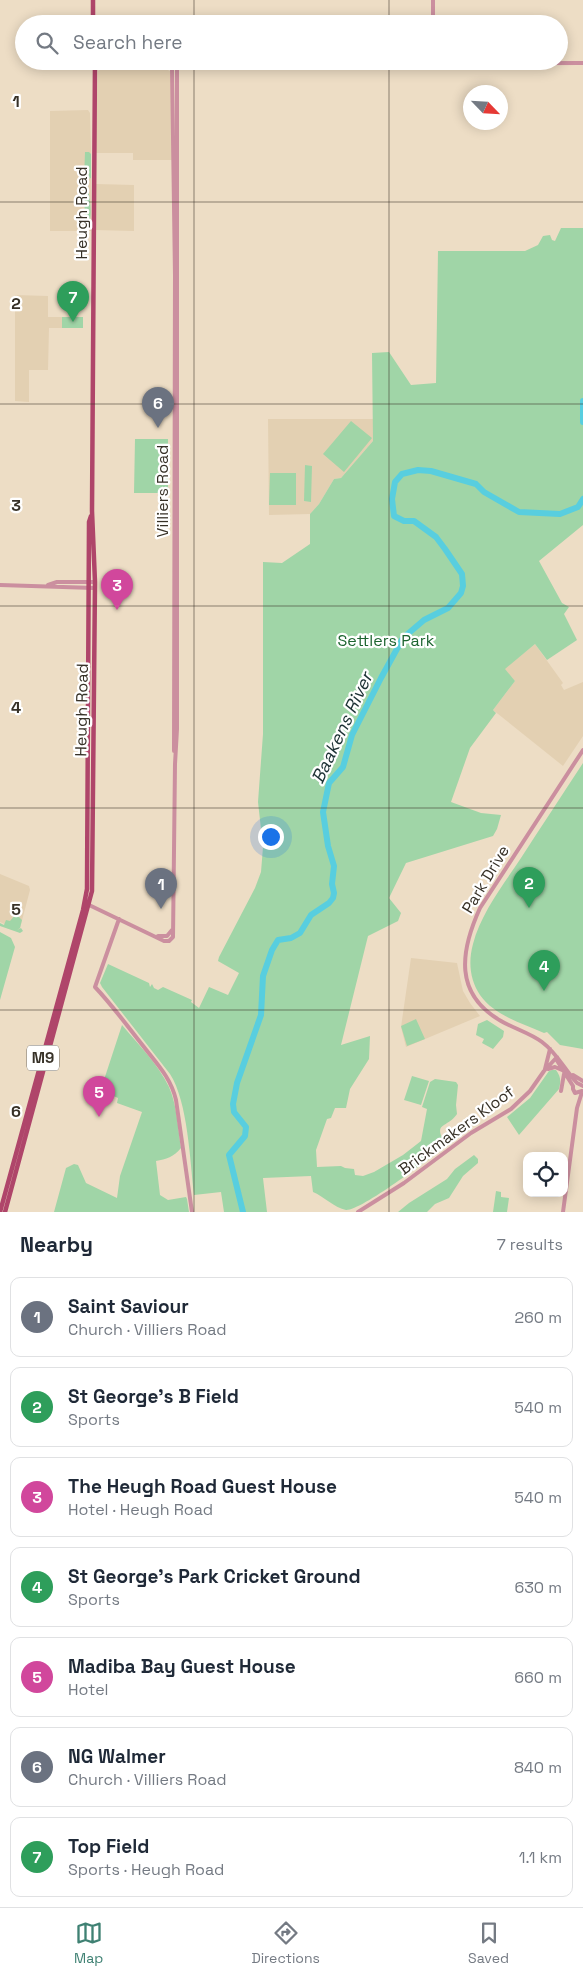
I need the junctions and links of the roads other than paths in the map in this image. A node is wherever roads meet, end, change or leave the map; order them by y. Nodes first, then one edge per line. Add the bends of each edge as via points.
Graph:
1 (93, 0) edge
2 (433, 0) edge
3 (93, 15) edge
4 (433, 15) edge
5 (568, 63) edge
6 (583, 63) edge
7 (95, 70) edge
8 (174, 70) edge
9 (0, 585) edge
10 (92, 585) junction
11 (583, 750) edge
12 (88, 904) junction
13 (119, 919) junction
14 (174, 923) junction
15 (155, 936) junction
16 (550, 1049) junction
17 (556, 1057) junction
18 (544, 1071) junction
19 (565, 1072) junction
20 (541, 1076) junction
21 (580, 1084) edge
22 (561, 1091) dead end
23 (581, 1093) edge
24 (578, 1108) junction
25 (0, 1212) edge
26 (5, 1212) edge
27 (192, 1212) edge
28 (358, 1212) edge
29 (563, 1212) edge

1 - 3 main road
2 - 4 street
5 - 6 street
7 - 10 main road, Heugh Road / M9 via 92,514 89,522
8 - 14 street, Villiers Road via 177,728
9 - 10 street via 48,585 57,582
10 - 12 main road, Heugh Road / M9 via 93,871
11 - 16 street, Park Drive via 480,908 469,934 465,956 468,985 481,1007
12 - 13 street
12 - 25 main road, M9
12 - 26 main road, M9
13 - 15 street
13 - 27 street via 95,987 172,1086
14 - 15 street, Villiers Road via 168,935
14 - 15 street, Villiers Road via 171,940 164,941
16 - 17 street, Park Drive
16 - 18 street
17 - 18 street, Brickmakers Kloof
17 - 19 street, Park Drive
18 - 20 street, Brickmakers Kloof
19 - 20 street via 552,1067
19 - 21 street, Park Drive
19 - 22 street
20 - 28 street, Brickmakers Kloof via 511,1109
21 - 23 street, Park Drive via 574,1091
23 - 24 street
23 - 24 street
24 - 29 street

